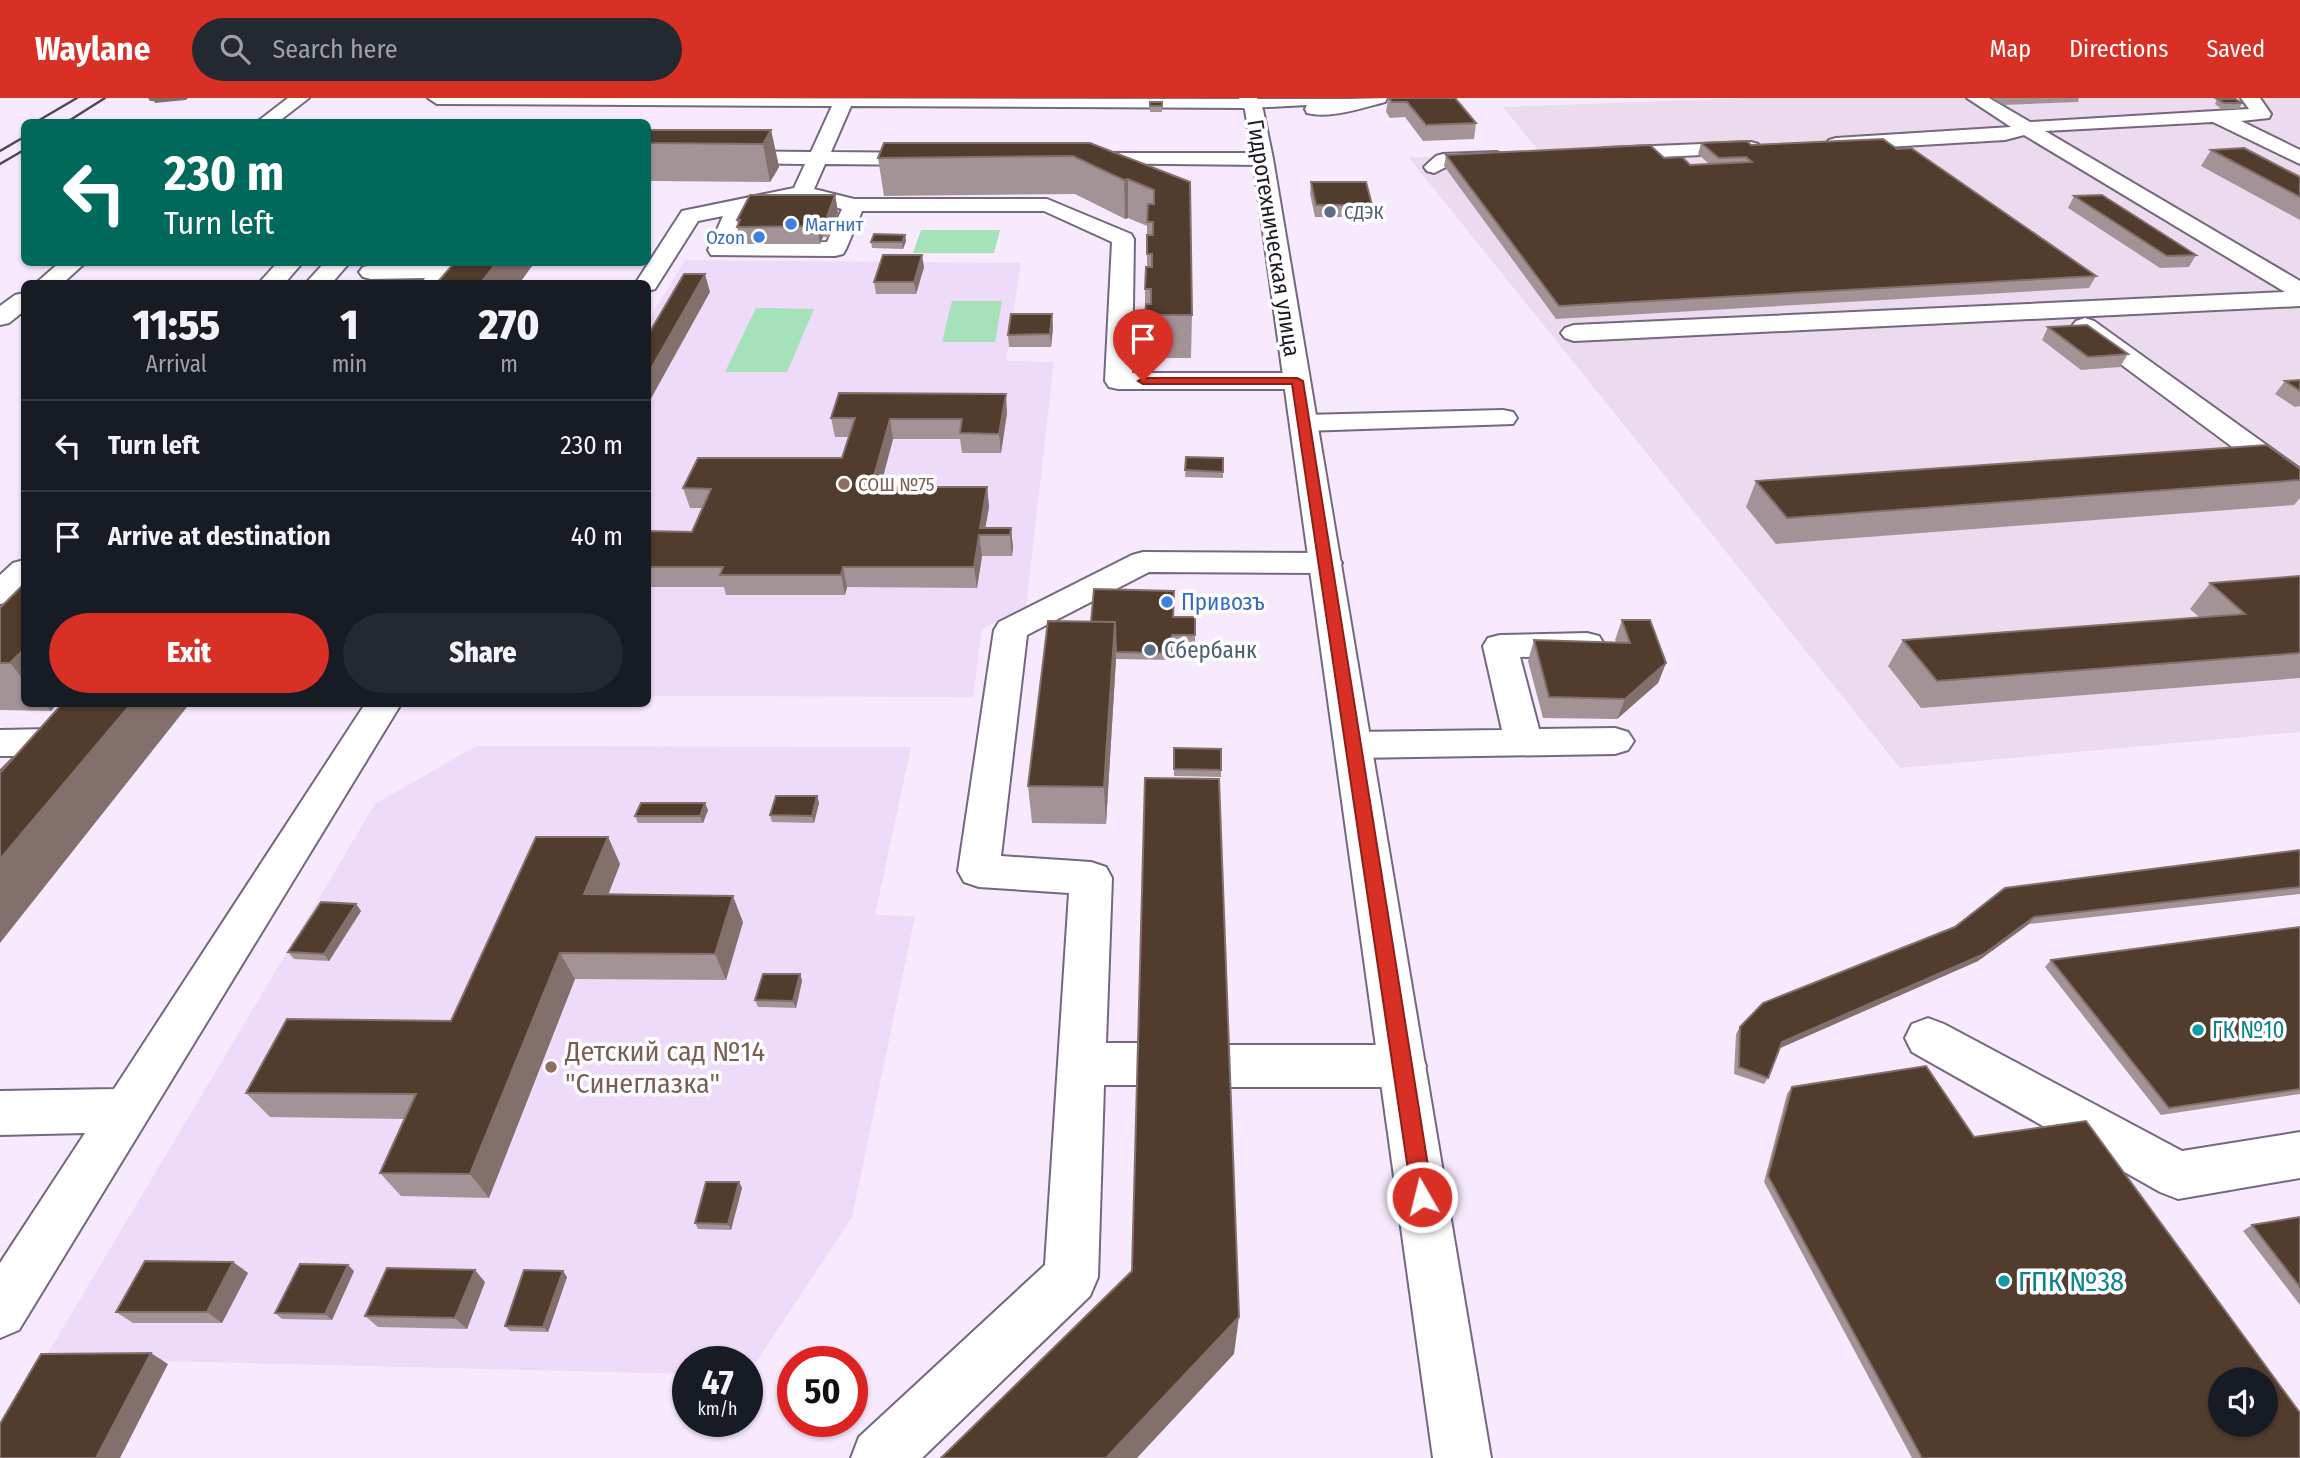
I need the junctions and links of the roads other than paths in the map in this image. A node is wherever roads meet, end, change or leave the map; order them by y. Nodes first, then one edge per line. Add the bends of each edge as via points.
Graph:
1 (300, 98) edge
2 (437, 98) edge
3 (511, 98) edge
4 (579, 98) edge
5 (1340, 98) edge
6 (1377, 98) edge
7 (1976, 98) edge
8 (2180, 98) edge
9 (2250, 98) edge
10 (724, 99) edge
11 (844, 100) edge
12 (1242, 103) edge
13 (492, 115) dead end
14 (2217, 117) junction
15 (270, 119) edge
16 (2026, 128) junction
17 (1813, 145) edge
18 (1772, 147) edge
19 (1580, 155) edge
20 (651, 156) edge
21 (818, 158) junction
22 (1512, 158) edge
23 (2300, 158) edge
24 (957, 159) edge
25 (1055, 159) edge
26 (1263, 159) junction
27 (1434, 167) dead end
28 (802, 193) junction
29 (739, 204) junction
30 (855, 205) junction
31 (70, 266) edge
32 (288, 266) edge
33 (335, 266) edge
34 (370, 273) edge
35 (52, 280) edge
36 (274, 280) edge
37 (321, 280) edge
38 (436, 280) edge
39 (650, 280) edge
40 (2300, 291) edge
41 (2300, 299) edge
42 (21, 302) edge
43 (2063, 310) junction
44 (0, 318) edge
45 (1574, 333) dead end
46 (1297, 381) junction
47 (1503, 418) dead end
48 (1304, 423) junction
49 (2300, 482) edge
50 (1326, 563) junction
51 (21, 573) edge
52 (0, 594) edge
53 (1597, 643) edge
54 (381, 707) edge
55 (1523, 740) junction
56 (1615, 741) dead end
57 (0, 743) edge
58 (1354, 745) junction
59 (0, 797) edge
60 (1928, 1038) dead end
61 (1082, 1064) junction
62 (1139, 1064) edge
63 (1224, 1066) edge
64 (1403, 1066) junction
65 (127, 1110) junction
66 (0, 1113) edge
67 (2300, 1155) edge
68 (0, 1311) edge
69 (880, 1458) edge
70 (1462, 1458) edge

1 - 15 street
2 - 3 street
3 - 4 street
3 - 13 street
4 - 10 street
5 - 12 street
6 - 12 street via 1324,108
7 - 16 street
8 - 14 street
9 - 14 street via 2262,114
10 - 11 street
11 - 12 street
11 - 21 street
12 - 26 street, Гидротехническая улица
14 - 16 street
14 - 23 street
16 - 17 street via 2005,134
16 - 40 street
18 - 19 street
20 - 21 street
21 - 24 street
21 - 28 street
22 - 27 street via 1443,160
25 - 26 street
26 - 46 street, Гидротехническая улица
28 - 29 street
28 - 30 street
29 - 30 street via 719,250 835,249
29 - 39 street via 690,216
30 - 46 street via 1047,205 1123,239 1118,381
31 - 35 street
32 - 36 street
33 - 37 street
34 - 38 street via 443,271
41 - 43 street
42 - 44 street
43 - 45 street
43 - 49 street
46 - 48 street, Гидротехническая улица
47 - 48 street
48 - 50 street, Гидротехническая улица
50 - 58 street, Гидротехническая улица
50 - 61 street via 1143,562 1011,630 979,871 1091,878
51 - 52 street
53 - 55 street via 1500,646
54 - 65 street
55 - 56 street
55 - 58 street
57 - 59 street via 51,742
58 - 64 street, Гидротехническая улица
60 - 67 street via 2178,1175
61 - 62 street
61 - 69 street via 1071,1277
63 - 64 street
64 - 70 street, Гидротехническая улица
65 - 66 street
65 - 68 street

